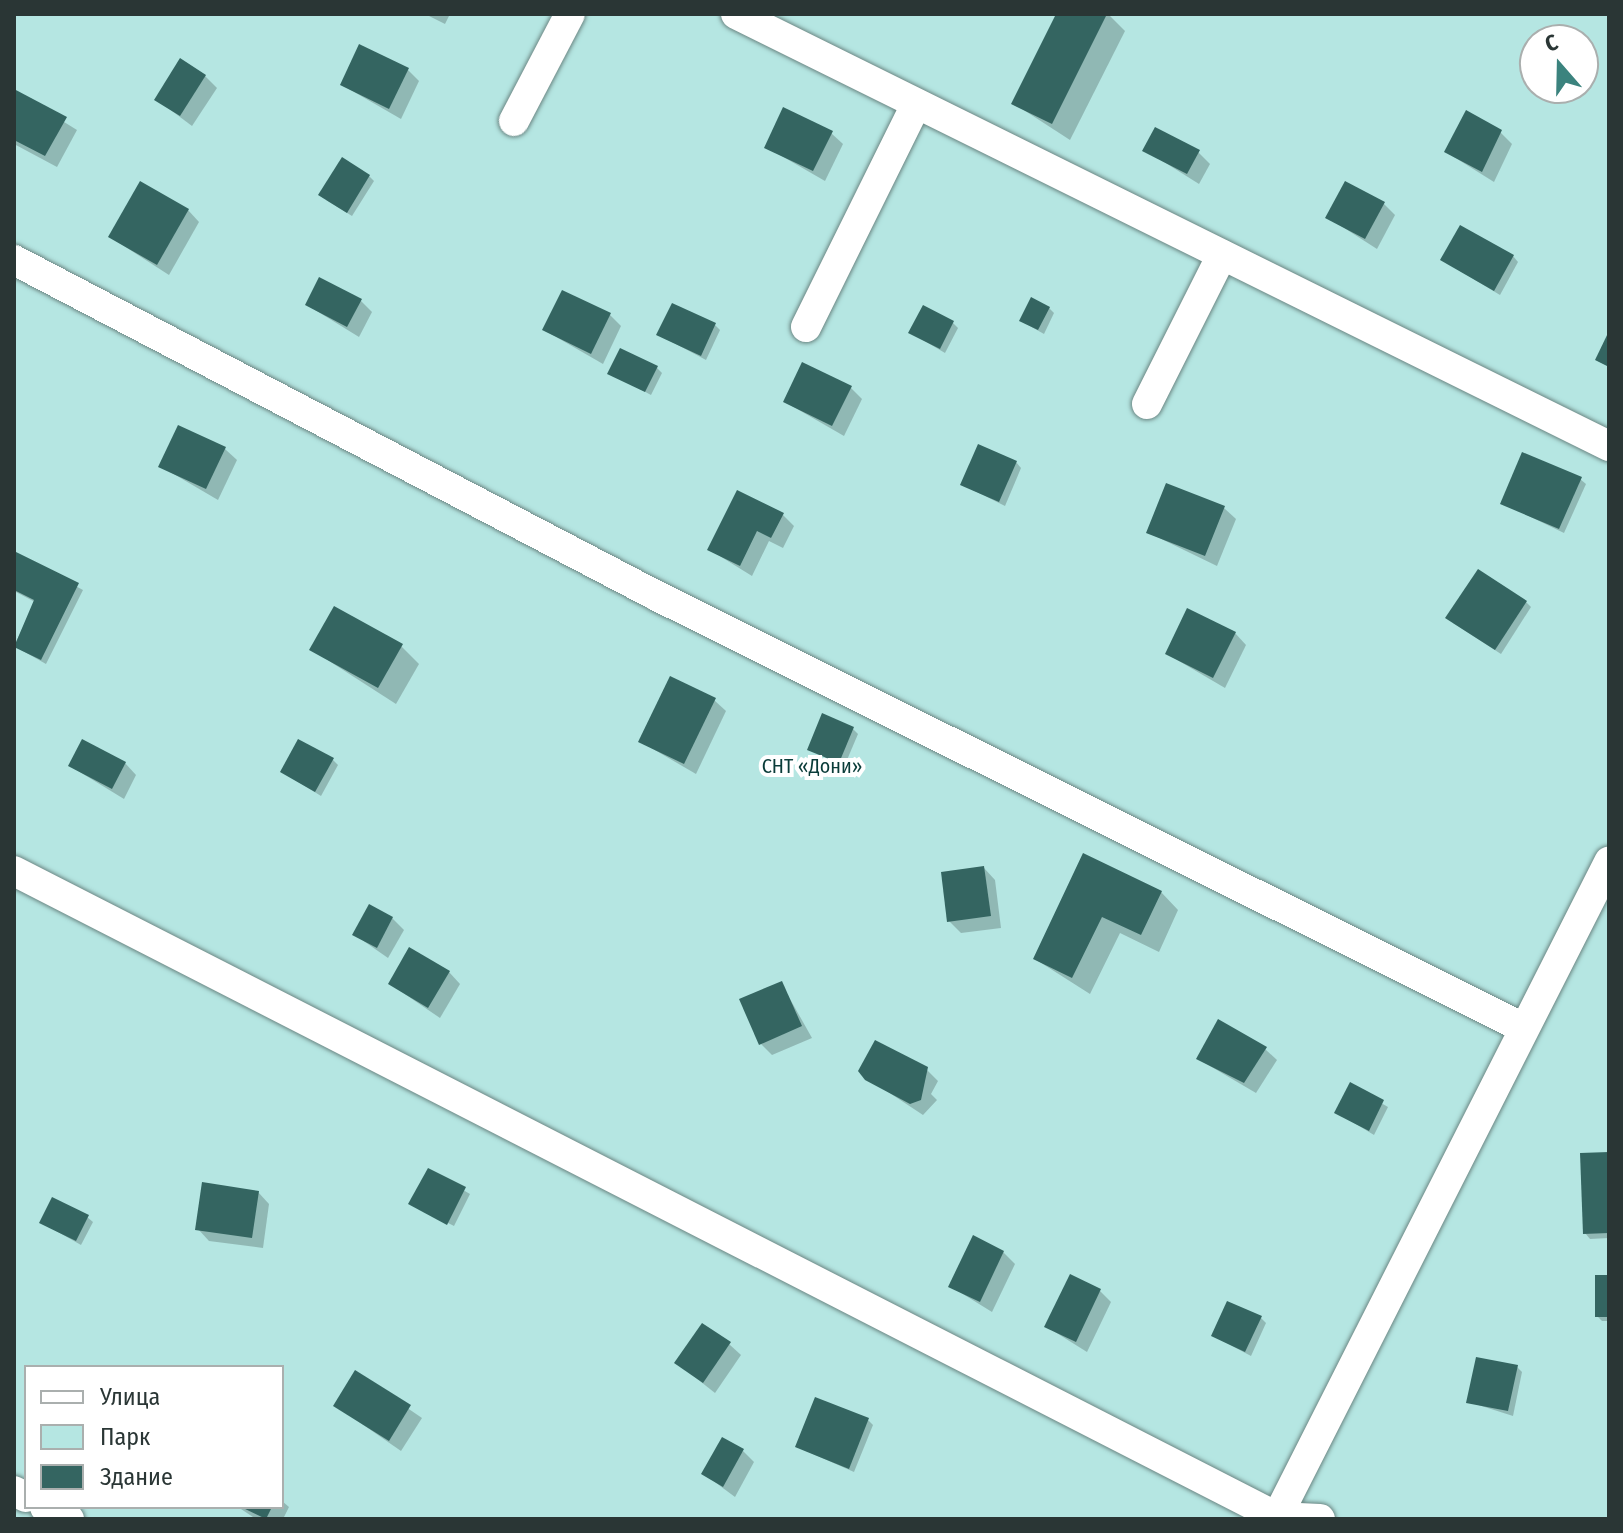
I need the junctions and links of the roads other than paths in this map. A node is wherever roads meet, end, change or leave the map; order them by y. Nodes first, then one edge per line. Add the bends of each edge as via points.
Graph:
1 (570, 14) edge
2 (736, 14) edge
3 (916, 104) junction
4 (514, 121) dead end
5 (1222, 255) junction
6 (14, 260) edge
7 (806, 327) dead end
8 (1147, 404) dead end
9 (1609, 446) edge
10 (1609, 862) edge
11 (14, 871) edge
12 (1597, 914) edge
13 (1522, 1027) junction
14 (49, 1509) edge
15 (1276, 1518) edge
16 (69, 1519) edge
17 (1320, 1519) edge

1 - 4 street
2 - 3 street
3 - 5 street
3 - 7 street
5 - 8 street
5 - 9 street
6 - 13 street via 657,596
10 - 12 street
11 - 15 street
12 - 13 street
13 - 15 street
14 - 16 street
15 - 17 street

